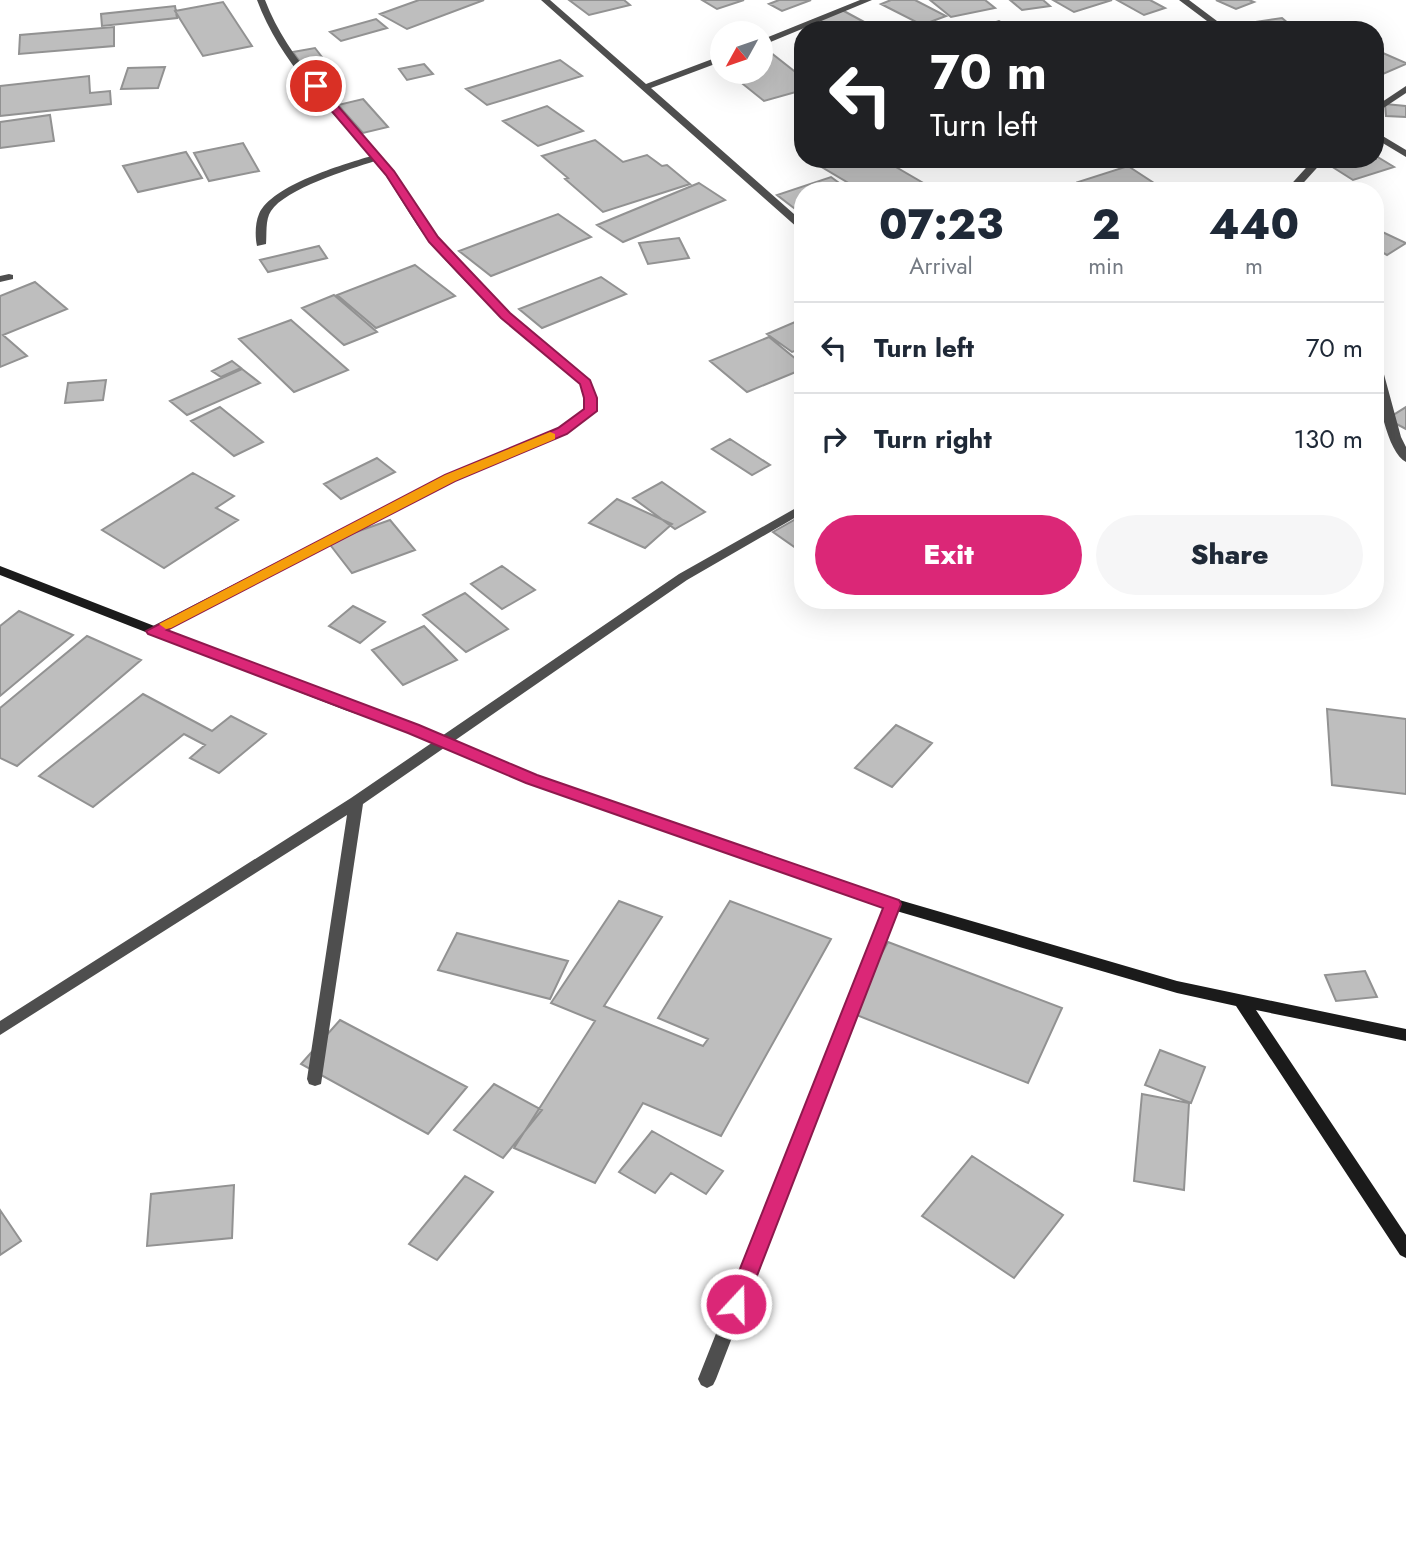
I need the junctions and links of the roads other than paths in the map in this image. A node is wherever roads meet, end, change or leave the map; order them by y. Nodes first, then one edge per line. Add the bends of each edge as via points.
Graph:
1 (261, 0) edge
2 (545, 0) edge
3 (868, 0) edge
4 (1183, 0) edge
5 (816, 21) edge
6 (1212, 21) edge
7 (794, 30) edge
8 (774, 38) edge
9 (710, 63) edge
10 (643, 88) junction
11 (1406, 89) edge
12 (1384, 104) edge
13 (1384, 140) edge
14 (1406, 154) edge
15 (376, 157) junction
16 (1312, 168) edge
17 (1298, 182) edge
18 (794, 219) edge
19 (261, 244) dead end
20 (1384, 396) edge
21 (1406, 458) edge
22 (794, 513) edge
23 (0, 570) edge
24 (154, 631) junction
25 (442, 742) junction
26 (356, 802) junction
27 (893, 904) junction
28 (1241, 1000) junction
29 (0, 1029) edge
30 (1406, 1035) edge
31 (315, 1079) dead end
32 (1406, 1250) edge
33 (707, 1379) dead end

1 - 15 street via 304,74
2 - 10 street
3 - 5 street
4 - 6 street
7 - 8 street
9 - 10 street
10 - 18 street
11 - 12 street
13 - 14 street
15 - 19 street via 311,181 272,203 265,212
15 - 24 street via 433,240 505,315 585,383 590,411 563,431 450,478
16 - 17 street
20 - 21 street
22 - 25 street via 683,577
23 - 24 main road
24 - 25 main road
25 - 26 street
25 - 27 main road via 532,779
26 - 29 street
26 - 31 street
27 - 28 main road via 1177,987
27 - 33 street
28 - 30 main road
28 - 32 main road

